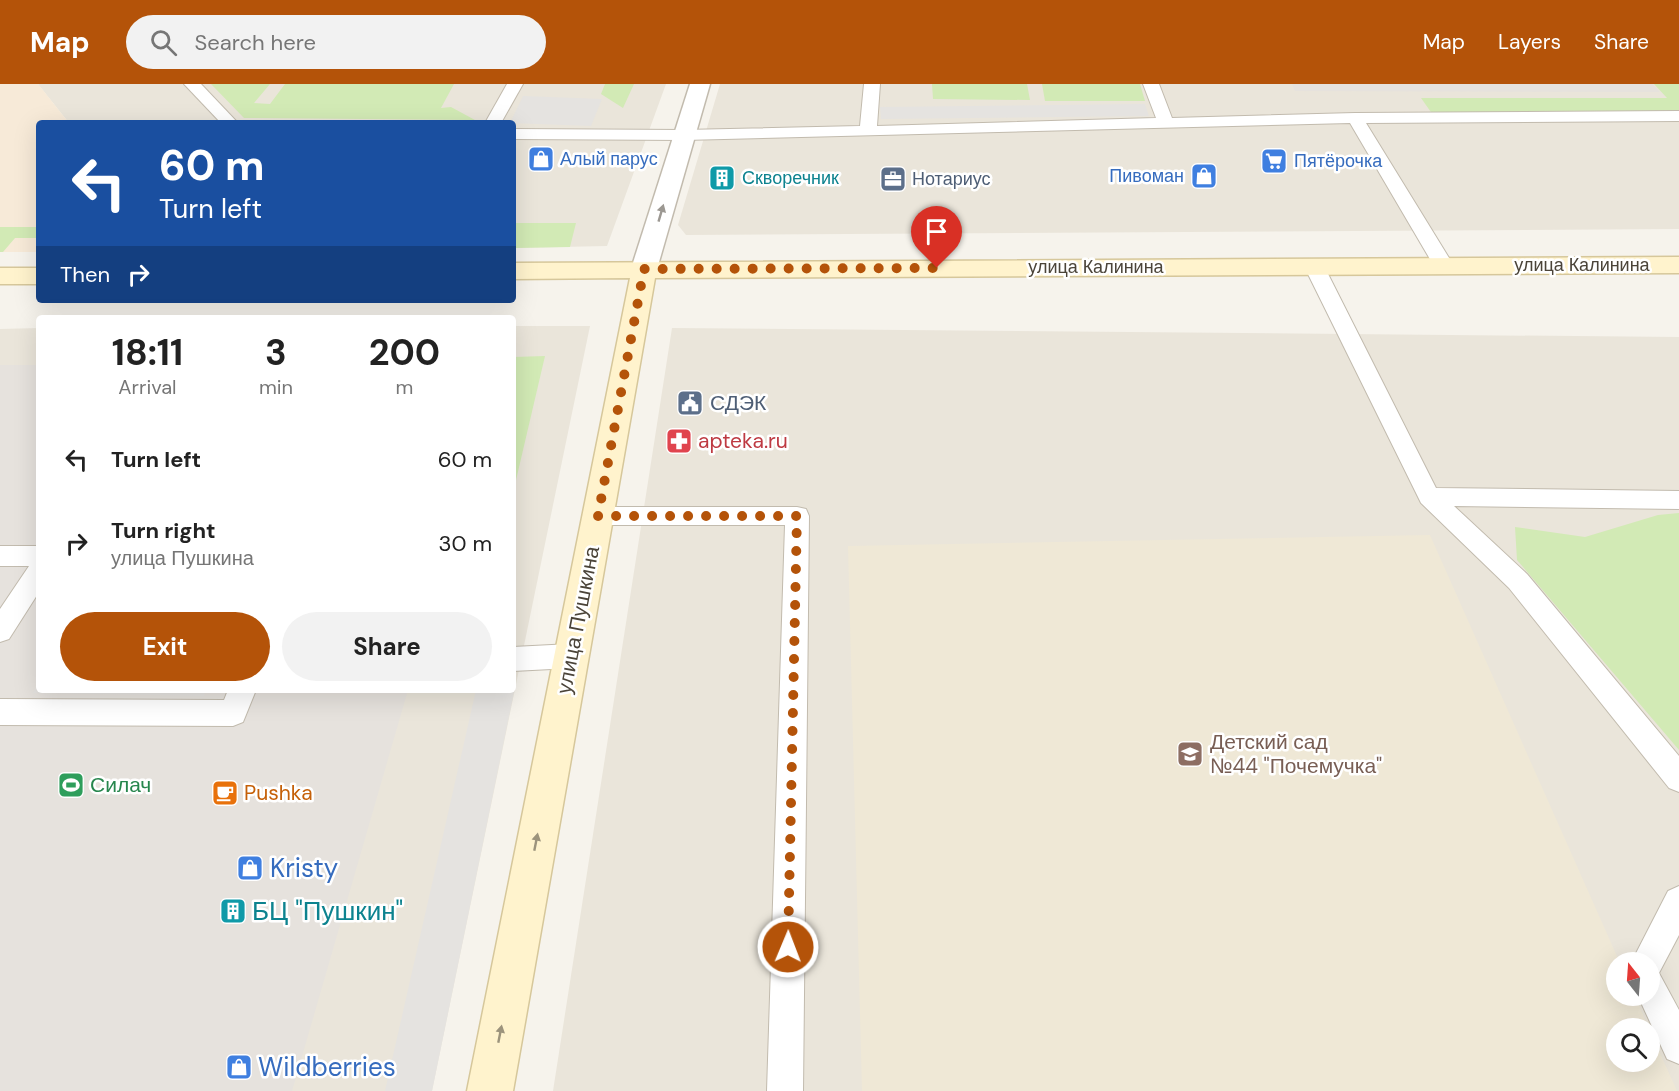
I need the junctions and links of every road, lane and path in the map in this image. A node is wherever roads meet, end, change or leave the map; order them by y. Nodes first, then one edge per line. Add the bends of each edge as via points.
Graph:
1 (192, 84) edge
2 (515, 84) edge
3 (700, 84) edge
4 (872, 84) edge
5 (1151, 84) edge
6 (1679, 116) edge
7 (1354, 118) junction
8 (227, 120) edge
9 (495, 120) edge
10 (1166, 123) junction
11 (867, 131) junction
12 (516, 134) edge
13 (684, 135) junction
14 (1679, 265) edge
15 (1314, 266) junction
16 (1444, 266) junction
17 (644, 269) junction
18 (516, 271) edge
19 (0, 276) edge
20 (36, 276) edge
21 (1429, 497) junction
22 (1679, 500) edge
23 (598, 516) junction
24 (0, 556) edge
25 (36, 556) edge
26 (36, 576) edge
27 (0, 631) edge
28 (571, 656) junction
29 (516, 659) edge
30 (241, 693) edge
31 (0, 712) edge
32 (1679, 778) edge
33 (1679, 902) edge
34 (1653, 952) edge
35 (1660, 1006) edge
36 (1679, 1047) edge
37 (489, 1091) edge
38 (785, 1091) edge

1 - 8 lane
2 - 9 lane
3 - 13 street, улица Пушкина
4 - 11 lane
5 - 10 lane
6 - 7 lane
7 - 10 lane
7 - 16 lane
10 - 11 lane
11 - 13 lane
12 - 13 lane
17 -> 13 street, улица Пушкина
14 - 16 street, улица Калинина
15 - 16 street, улица Калинина
15 - 17 street, улица Калинина
15 - 21 lane
17 - 18 street, улица Калинина
17 - 23 street, улица Пушкина
19 - 20 street
21 - 22 lane
21 - 32 lane via 1518,581
23 - 28 street, улица Пушкина
23 - 38 lane via 797,516
24 - 25 lane
26 - 27 lane
28 - 29 lane
37 -> 28 street, улица Пушкина
30 - 31 lane via 233,713
33 - 34 lane
35 - 36 lane

